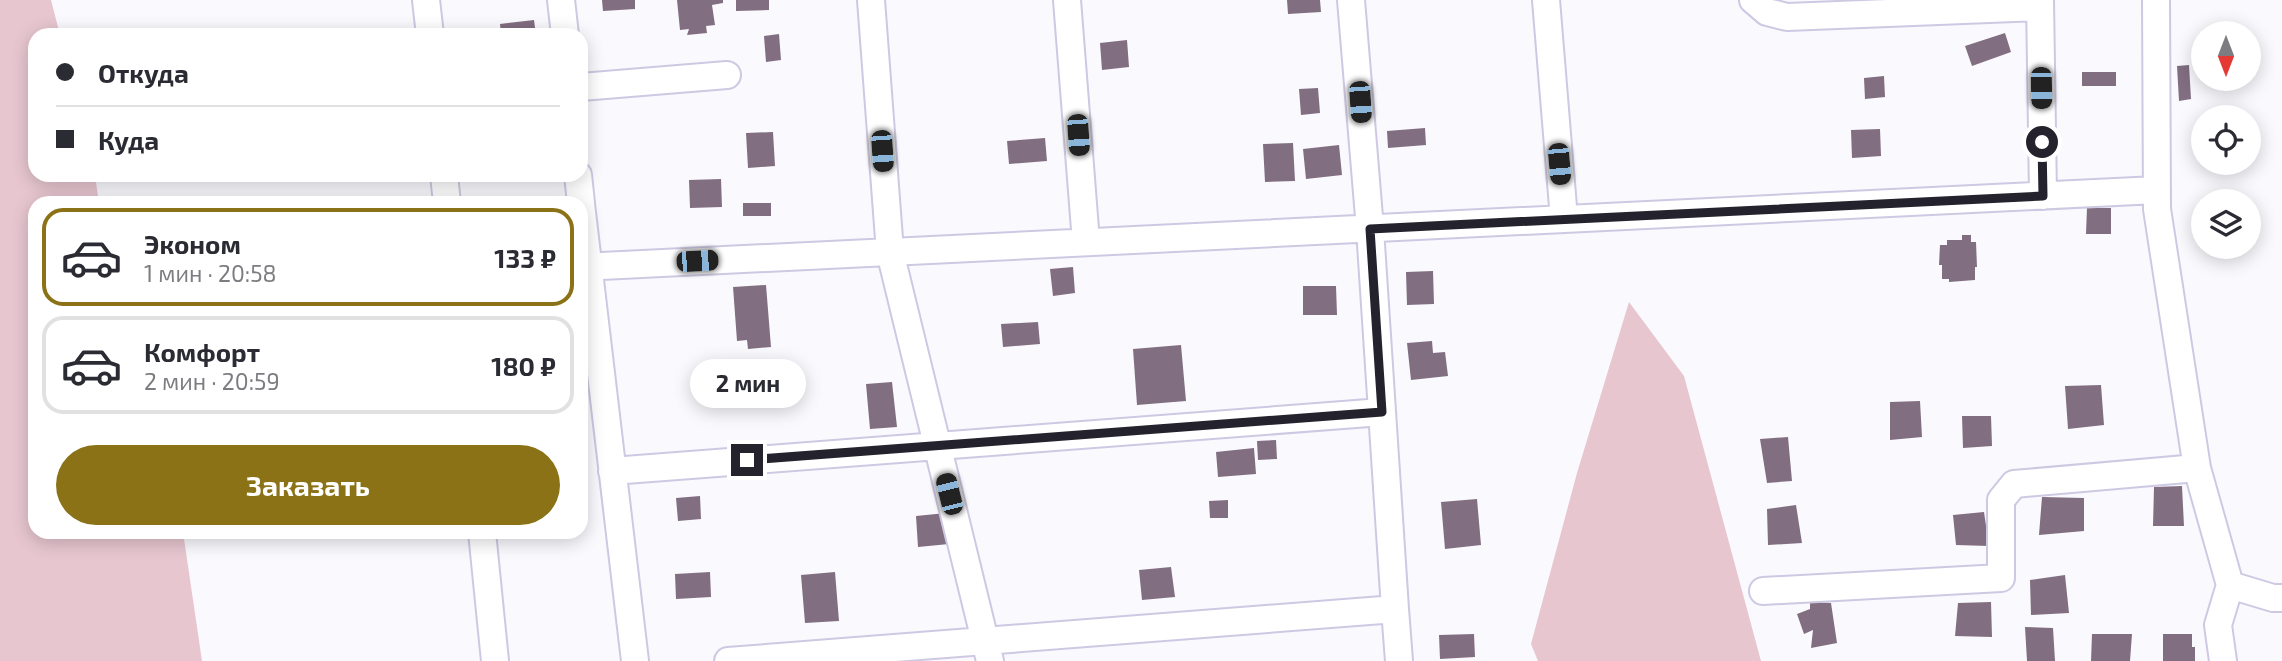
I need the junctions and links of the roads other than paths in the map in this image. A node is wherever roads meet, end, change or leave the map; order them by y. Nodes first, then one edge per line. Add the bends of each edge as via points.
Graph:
1 (426, 0) edge
2 (561, 0) edge
3 (871, 0) edge
4 (1068, 0) edge
5 (1352, 0) edge
6 (1546, 0) edge
7 (1753, 0) edge
8 (2156, 0) edge
9 (2040, 4) edge
10 (429, 28) edge
11 (564, 28) edge
12 (727, 75) dead end
13 (588, 86) edge
14 (2157, 190) junction
15 (2043, 196) junction
16 (1563, 219) junction
17 (1370, 229) junction
18 (1086, 243) junction
19 (890, 252) junction
20 (588, 267) edge
21 (588, 296) edge
22 (1382, 412) junction
23 (937, 445) junction
24 (2197, 468) junction
25 (612, 471) junction
26 (483, 539) edge
27 (2230, 585) junction
28 (1763, 591) dead end
29 (2282, 598) edge
30 (1395, 609) junction
31 (987, 651) edge
32 (495, 661) edge
33 (635, 661) edge
34 (728, 661) edge
35 (1399, 661) edge
36 (2223, 661) edge

1 - 10 street
2 - 11 street
3 - 19 street
4 - 18 street
5 - 17 street
6 - 16 street
7 - 9 street via 1767,12 1787,16
8 - 14 street
9 - 15 street
12 - 13 street
14 - 15 street
14 - 24 street
15 - 16 street
16 - 17 street
17 - 18 street
17 - 22 street
18 - 19 street
19 - 20 street
19 - 23 street
21 - 25 street
22 - 23 street
22 - 30 street
23 - 25 street
23 - 31 street
24 - 27 street
24 - 28 street via 2014,484 2001,500 2001,578
25 - 33 street
26 - 32 street
27 - 29 street
27 - 36 street via 2218,625
30 - 31 street
30 - 35 street
31 - 34 street

